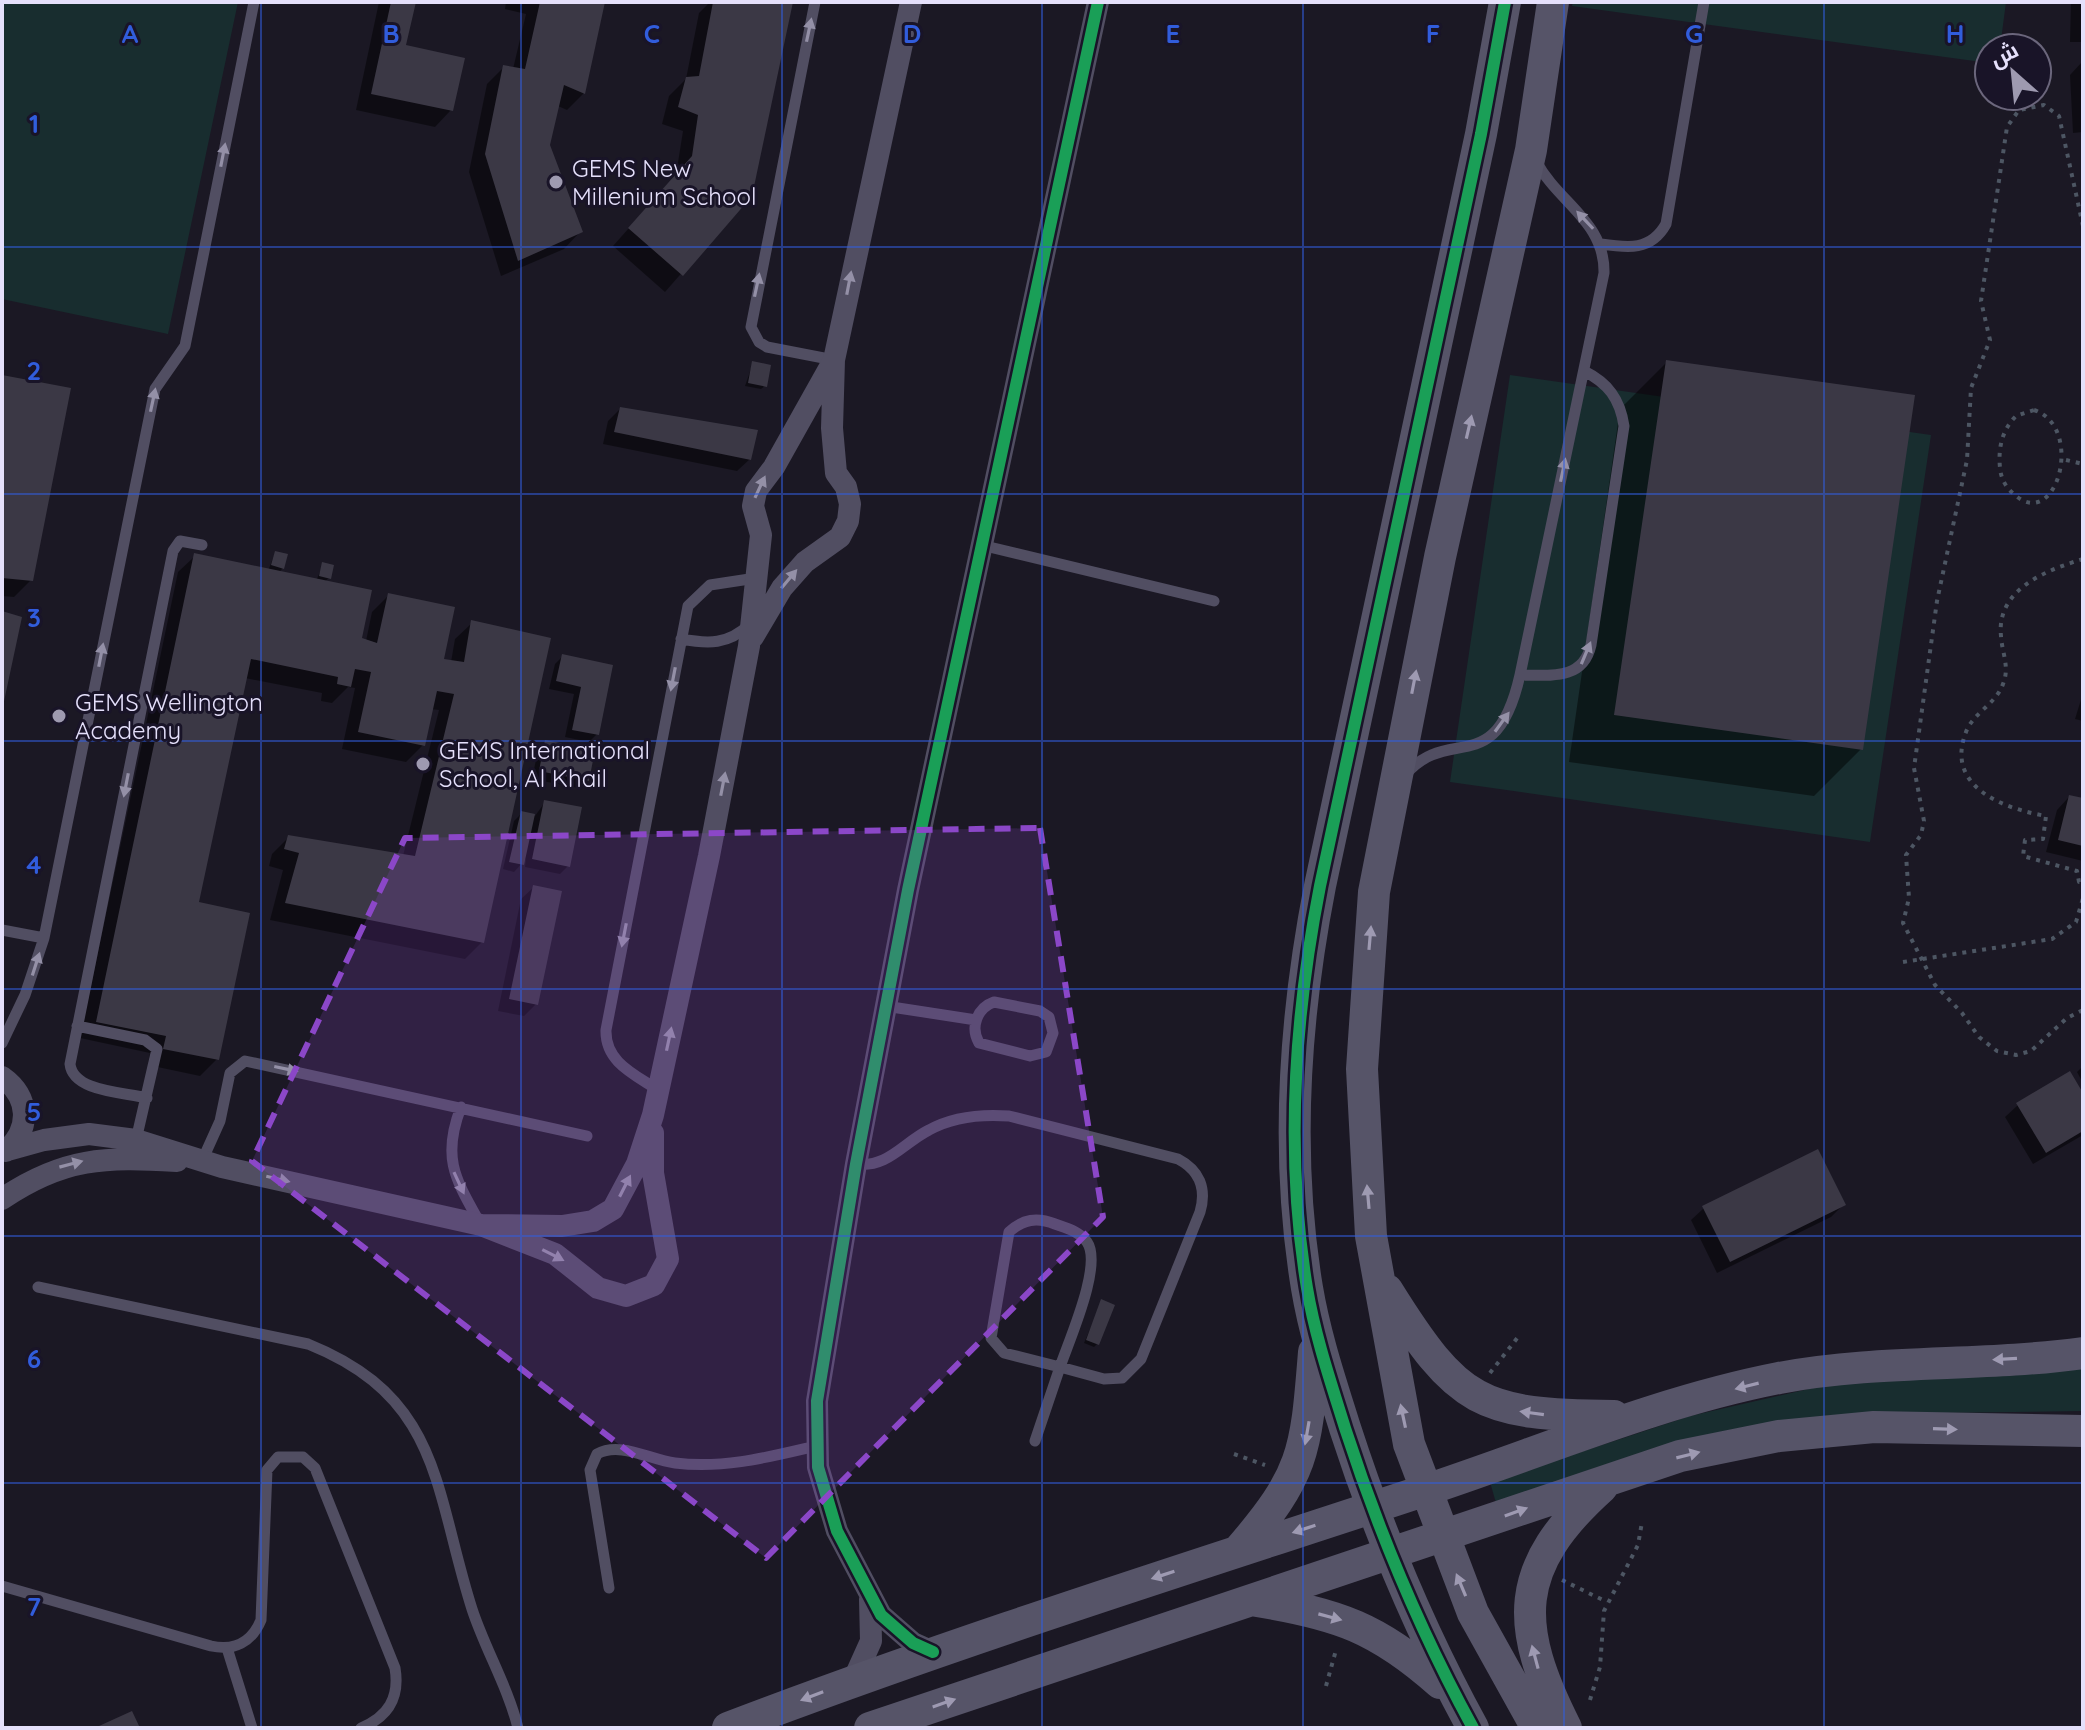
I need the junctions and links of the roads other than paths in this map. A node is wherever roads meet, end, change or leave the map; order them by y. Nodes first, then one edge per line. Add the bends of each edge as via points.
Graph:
1 (254, 2) edge
2 (815, 2) edge
3 (911, 2) edge
4 (1098, 2) edge
5 (1505, 2) edge
6 (1553, 2) edge
7 (1704, 2) edge
8 (1531, 150) junction
9 (1601, 244) junction
10 (834, 360) junction
11 (1584, 371) junction
12 (202, 545) dead end
13 (981, 545) junction
14 (756, 578) junction
15 (1214, 601) dead end
16 (750, 635) junction
17 (681, 639) junction
18 (1520, 675) junction
19 (1393, 790) junction
20 (2, 930) edge
21 (44, 938) junction
22 (885, 1006) junction
23 (976, 1020) junction
24 (77, 1026) junction
25 (2, 1043) edge
26 (2, 1077) edge
27 (658, 1090) junction
28 (147, 1098) junction
29 (461, 1107) junction
30 (653, 1115) junction
31 (587, 1136) dead end
32 (136, 1140) junction
33 (5, 1152) edge
34 (202, 1162) junction
35 (856, 1164) junction
36 (2, 1199) edge
37 (481, 1225) junction
38 (1377, 1275) junction
39 (38, 1287) dead end
40 (1316, 1328) junction
41 (2083, 1353) edge
42 (1060, 1367) junction
43 (1637, 1416) junction
44 (2083, 1431) edge
45 (1035, 1441) dead end
46 (816, 1446) junction
47 (1613, 1477) junction
48 (1425, 1490) junction
49 (1371, 1508) junction
50 (1442, 1538) junction
51 (1238, 1551) junction
52 (1389, 1556) junction
53 (2, 1586) edge
54 (609, 1588) dead end
55 (869, 1598) junction
56 (1254, 1601) junction
57 (227, 1648) junction
58 (933, 1652) junction
59 (853, 1681) junction
60 (1456, 1698) junction
61 (252, 1728) edge
62 (361, 1728) edge
63 (518, 1728) edge
64 (728, 1728) edge
65 (870, 1728) edge
66 (1473, 1728) edge
67 (1537, 1728) edge
68 (1566, 1728) edge

21 -> 1 lane via 155,389 185,346
10 -> 2 lane via 767,347 751,327
10 -> 3 street
4 - 13 street
5 - 40 street via 1303,979 1294,1142 1302,1254
6 - 8 street
7 - 9 lane via 1666,224 1645,244
9 -> 8 lane via 1586,219 1551,184
19 -> 8 street
9 - 11 lane via 1604,273
14 -> 10 street via 761,535 753,506 756,491
16 -> 10 street via 782,588 805,562 840,537 848,521 850,504 836,473 832,428
18 -> 11 lane
18 -> 11 lane via 1570,673 1584,662 1591,645 1624,426 1608,387
12 -> 24 lane via 180,541 173,551
13 - 15 lane
13 - 22 street
14 - 16 street
14 - 17 lane via 701,590 688,606
16 - 17 lane via 714,643
27 -> 16 street
17 -> 27 lane via 606,1030 617,1062
19 -> 18 lane via 1421,761 1466,749 1494,734 1511,710
38 -> 19 street via 1362,1069 1374,892
20 - 21 lane
25 -> 21 lane
22 - 23 lane
22 - 35 street
23 - 23 lane via 984,1006 994,1002 1040,1011 1052,1022 1051,1043 1035,1056 983,1047 976,1039
24 - 28 lane via 73,1076
24 - 28 lane via 150,1042 157,1054
26 - 33 street via 19,1094 25,1118 23,1130
27 - 30 street
28 - 32 lane
29 - 31 lane
34 -> 29 lane via 220,1121 230,1073 245,1061
29 -> 37 lane via 451,1161 454,1177
37 -> 30 street via 562,1226 603,1217 626,1187
37 -> 30 street via 555,1254 611,1295 626,1296 654,1285 668,1259 669,1244 653,1173
32 - 33 street via 89,1134
32 - 34 street
36 -> 34 street via 56,1168 87,1160
34 -> 37 street
35 - 42 lane via 878,1164 949,1121 989,1115 1178,1159 1195,1171 1203,1191 1200,1212 1136,1367 1113,1380
35 - 46 street via 817,1401
43 -> 38 street via 1542,1415 1499,1406 1474,1394 1429,1356
48 -> 38 street via 1409,1444
39 - 63 lane via 308,1344 347,1362 381,1387 409,1418 430,1455 476,1621
40 - 49 street
40 -> 51 street via 1303,1452 1282,1498
41 -> 43 street via 1830,1369
42 - 42 lane via 1004,1353 991,1338 1005,1241 1025,1221 1045,1220 1073,1231 1086,1241 1093,1258
42 - 45 lane
43 - 48 street
47 -> 44 street via 1732,1444 1827,1430
46 - 54 lane via 718,1465 670,1463 614,1448 597,1454 590,1470
46 - 55 street via 829,1510
50 -> 47 street
68 -> 47 street via 1530,1639 1532,1591 1558,1530
48 - 49 street
48 - 50 street
49 -> 51 street
49 - 52 street
50 - 52 street
67 -> 50 street via 1473,1613
51 -> 58 street
52 - 56 street
52 - 60 street
53 - 57 lane
55 - 58 street via 896,1631
55 - 59 street via 871,1641
56 -> 60 street via 1345,1621 1402,1650
65 -> 56 street
57 - 61 lane
57 - 62 lane via 245,1642 261,1620 267,1470 278,1457 303,1457 315,1468 395,1668 392,1704
58 - 59 street
59 -> 64 street
60 - 66 street

